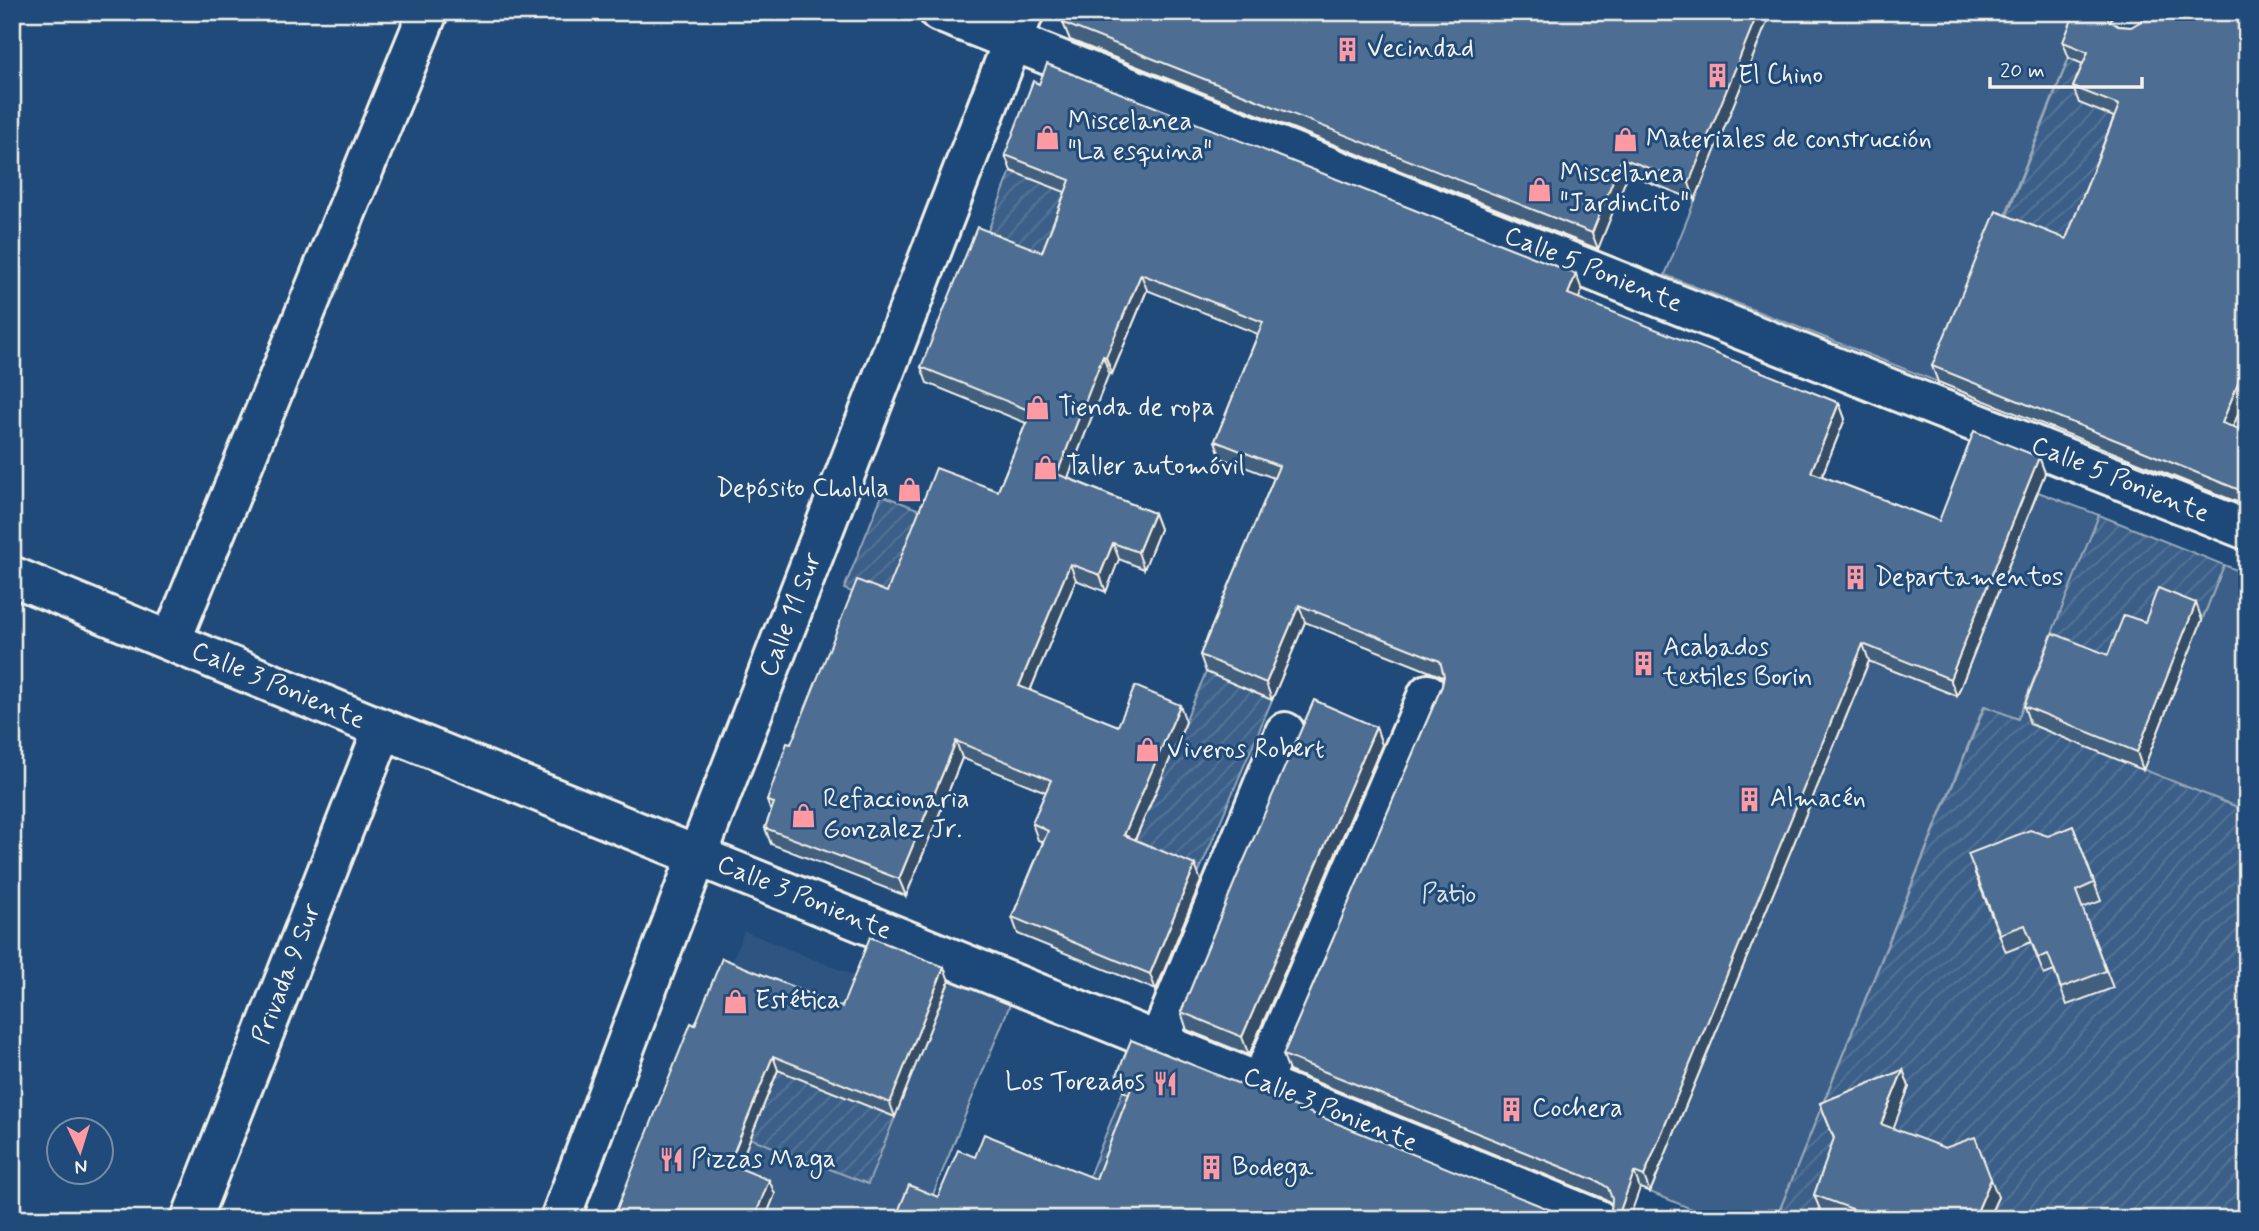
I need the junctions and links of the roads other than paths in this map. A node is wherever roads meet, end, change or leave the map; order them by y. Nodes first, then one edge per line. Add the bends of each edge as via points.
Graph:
1 (428, 12) edge
2 (939, 12) edge
3 (1018, 26) edge
4 (2247, 530) edge
5 (12, 576) edge
6 (171, 641) junction
7 (1428, 694) dead end
8 (383, 729) junction
9 (1285, 732) dead end
10 (698, 855) junction
11 (1159, 1041) junction
12 (1261, 1082) junction
13 (191, 1219) edge
14 (561, 1219) edge
15 (1597, 1219) edge

1 - 6 street
2 - 3 street, Calle 5 Poniente
3 - 4 street, Calle 5 Poniente
3 - 10 street, Calle 11 Sur
5 - 6 street, Calle 3 Poniente
6 - 8 street, Calle 3 Poniente
7 - 12 street
8 - 10 street, Calle 3 Poniente
8 - 13 street, Privada 9 Sur
9 - 11 street
10 - 11 street, Calle 3 Poniente
10 - 14 street, Calle 11 Sur
11 - 12 street, Calle 3 Poniente
12 - 15 street, Calle 3 Poniente

